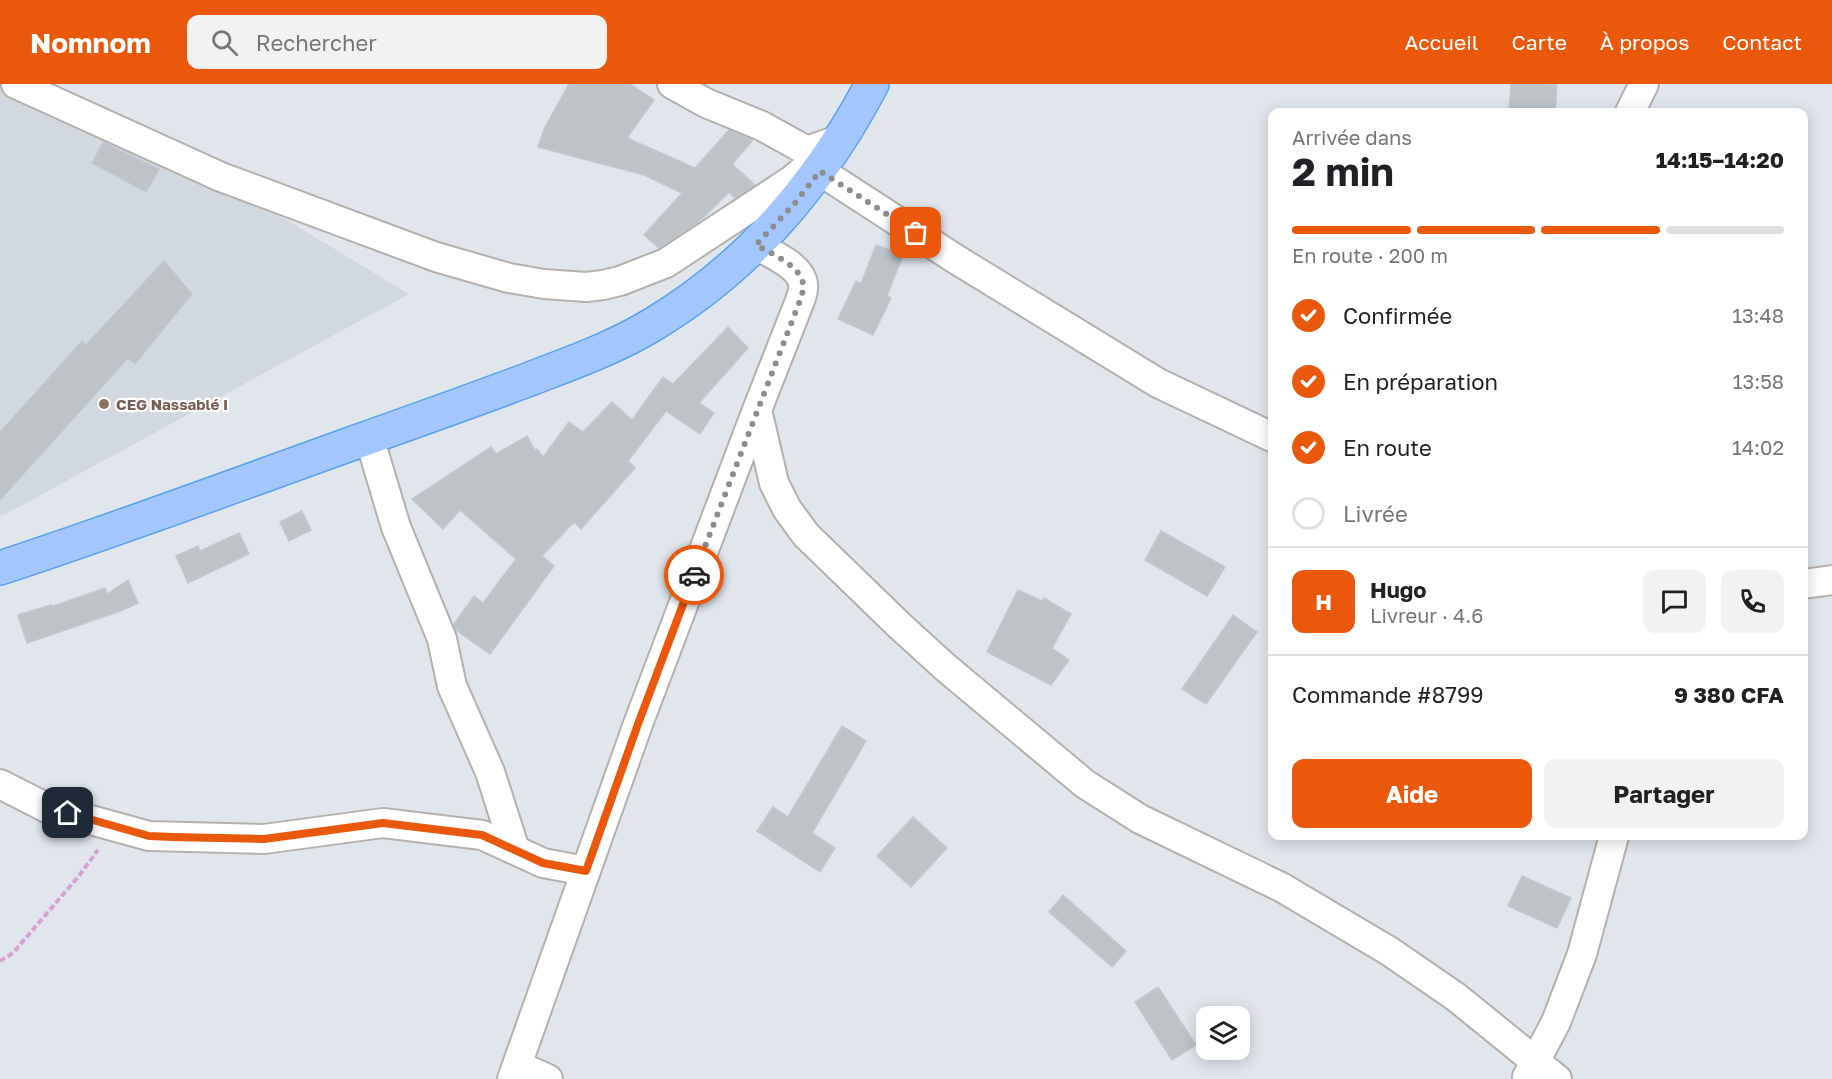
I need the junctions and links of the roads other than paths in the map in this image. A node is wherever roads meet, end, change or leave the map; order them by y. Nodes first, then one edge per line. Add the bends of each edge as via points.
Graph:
1 (672, 84) edge
2 (872, 84) edge
3 (1644, 84) edge
4 (30, 87) edge
5 (1632, 108) edge
6 (842, 138) junction
7 (820, 171) junction
8 (756, 245) junction
9 (756, 410) junction
10 (1268, 435) edge
11 (369, 438) junction
12 (82, 541) junction
13 (0, 549) edge
14 (0, 568) edge
15 (1832, 580) edge
16 (1808, 583) edge
17 (0, 784) edge
18 (1613, 840) edge
19 (515, 850) junction
20 (586, 871) junction
21 (1530, 1070) edge
22 (515, 1072) edge
23 (548, 1079) edge
24 (1557, 1079) edge

1 - 6 street via 807,151
2 - 6 main road
3 - 5 street
4 - 6 street via 221,177 402,245 509,278 563,286 620,282 666,263 792,180
6 - 7 main road
7 - 8 main road
7 - 10 street via 1158,383
8 - 9 street via 793,268 804,286
8 - 11 main road via 699,293 652,325 593,354
9 - 20 street
9 - 21 street via 774,483 806,535 900,626 1085,784 1140,819 1281,887 1389,951 1456,998
11 - 12 main road
11 - 19 street via 396,527 442,639 452,686 490,772
12 - 13 main road
12 - 14 main road
15 - 16 street
17 - 19 street via 47,808 149,836 264,839 383,823 482,835
18 - 21 street via 1582,954 1556,1022
19 - 20 street via 543,863
20 - 22 street
21 - 24 street
22 - 23 street

